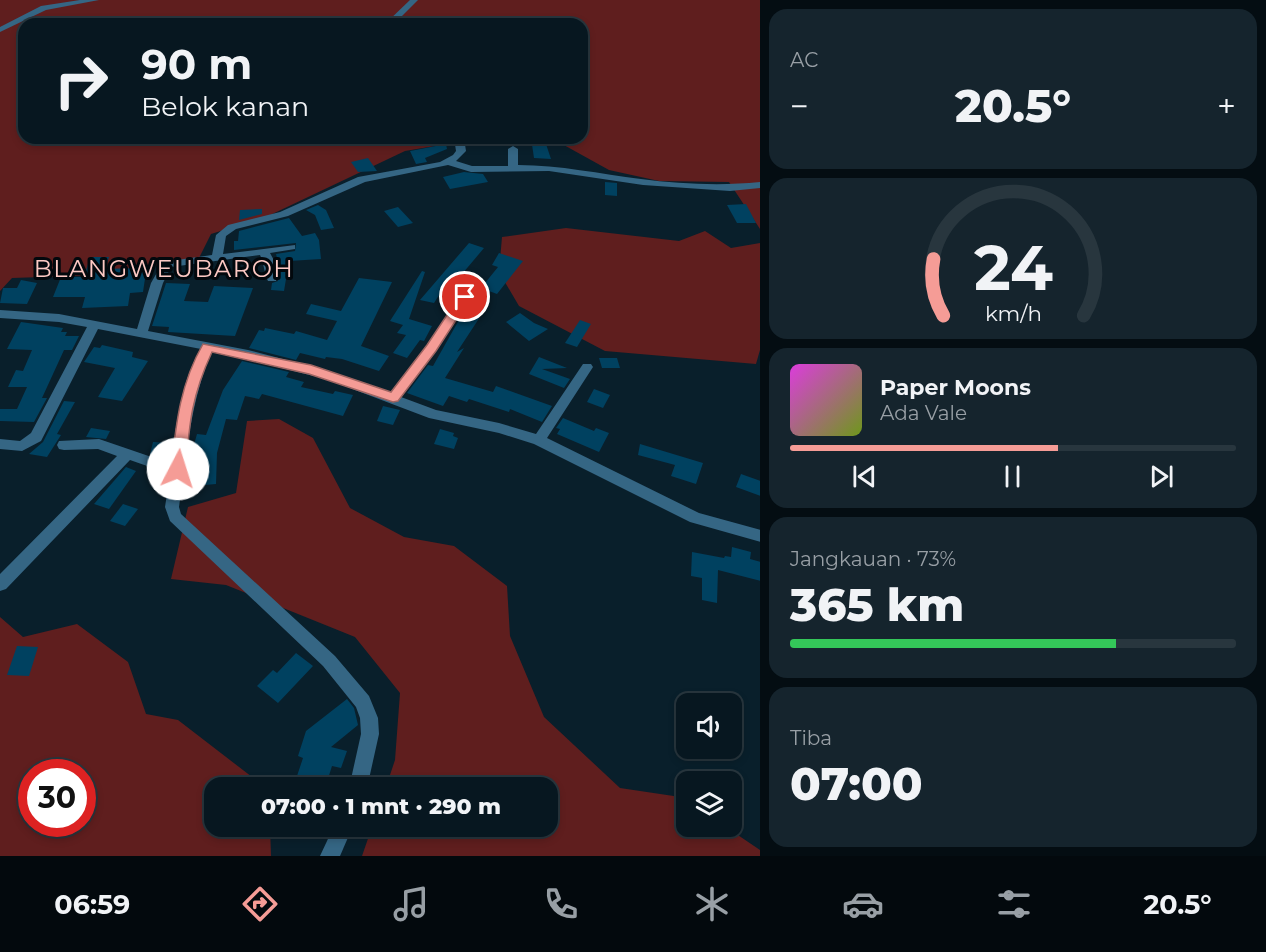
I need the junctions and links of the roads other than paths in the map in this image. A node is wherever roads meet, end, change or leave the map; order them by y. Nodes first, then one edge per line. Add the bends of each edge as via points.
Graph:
1 (95, 0) edge
2 (414, 0) edge
3 (24, 18) edge
4 (395, 18) edge
5 (18, 21) edge
6 (0, 30) edge
7 (460, 144) edge
8 (513, 149) dead end
9 (448, 162) junction
10 (513, 168) junction
11 (760, 185) edge
12 (291, 247) dead end
13 (264, 252) junction
14 (217, 258) junction
15 (272, 278) dead end
16 (465, 297) dead end
17 (0, 314) edge
18 (94, 325) junction
19 (141, 334) junction
20 (208, 347) junction
21 (587, 367) dead end
22 (393, 398) junction
23 (539, 440) junction
24 (0, 444) edge
25 (64, 445) dead end
26 (127, 454) junction
27 (178, 469) junction
28 (760, 536) edge
29 (0, 584) edge
30 (360, 777) edge
31 (339, 837) edge
32 (330, 856) edge

1 - 3 street via 44,8
2 - 4 street
5 - 6 street
7 - 9 street via 461,151
8 - 10 street
9 - 10 street via 471,169
9 - 14 street via 362,179 284,214 232,227 221,235
10 - 11 street via 549,168 633,181 730,188
12 - 13 street
13 - 14 street
13 - 15 street
14 - 19 street via 167,264
16 - 22 street
17 - 18 street via 34,314
18 - 19 street
18 - 24 street via 36,437 22,446
19 - 20 street
20 - 22 street via 311,370
20 - 27 street via 188,393
21 - 23 street
22 - 23 street via 434,415
23 - 28 street via 695,518
25 - 26 street via 99,444
26 - 27 street
26 - 29 street
27 - 30 street via 172,507 175,517 328,661 363,702 370,734
31 - 32 street

